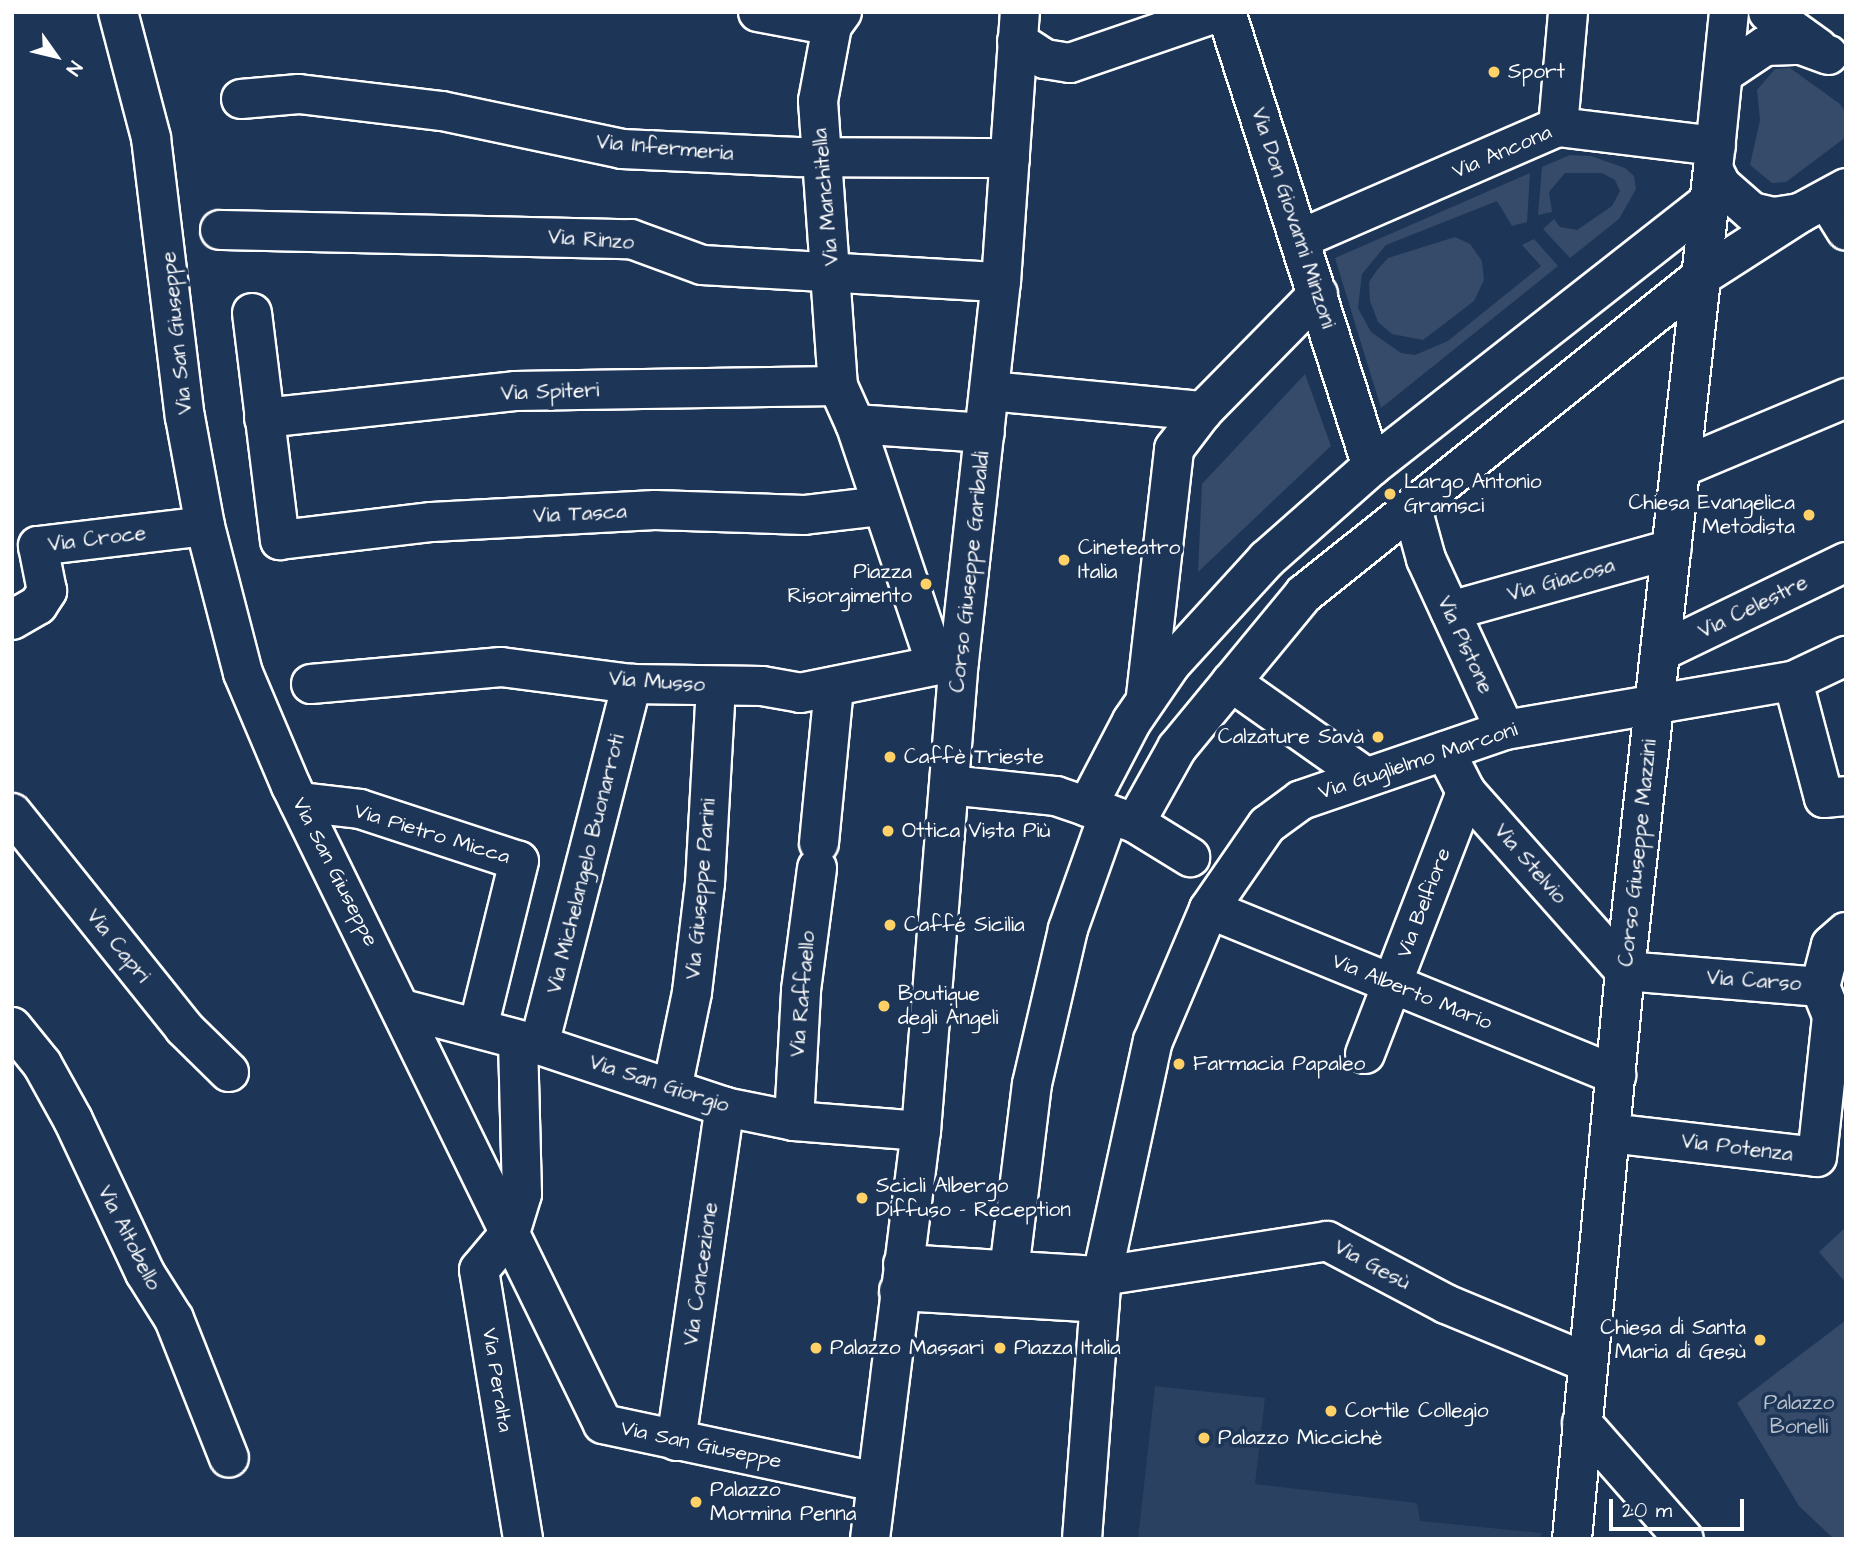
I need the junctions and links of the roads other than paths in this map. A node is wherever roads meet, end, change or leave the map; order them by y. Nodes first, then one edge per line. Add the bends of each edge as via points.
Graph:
1 (118, 12) edge
2 (758, 12) edge
3 (1219, 12) edge
4 (1226, 12) edge
5 (1568, 12) edge
6 (1729, 12) edge
7 (1768, 12) edge
8 (837, 19) edge
9 (1018, 27) edge
10 (1837, 61) edge
11 (1723, 74) junction
12 (241, 99) dead end
13 (1558, 127) junction
14 (824, 153) junction
15 (1010, 158) junction
16 (1713, 172) junction
17 (1830, 208) edge
18 (219, 230) dead end
19 (1300, 239) junction
20 (833, 273) junction
21 (1702, 276) junction
22 (1001, 282) junction
23 (1318, 294) junction
24 (252, 313) dead end
25 (838, 386) junction
26 (990, 391) junction
27 (1846, 398) edge
28 (1203, 411) junction
29 (264, 418) junction
30 (855, 424) junction
31 (985, 433) junction
32 (1372, 466) junction
33 (1682, 467) junction
34 (881, 506) junction
35 (1412, 508) junction
36 (205, 526) junction
37 (1672, 548) junction
38 (1846, 562) edge
39 (1450, 611) junction
40 (12, 620) edge
41 (1660, 652) junction
42 (1846, 656) edge
43 (948, 662) junction
44 (1793, 681) junction
45 (1231, 682) junction
46 (311, 684) dead end
47 (632, 684) junction
48 (716, 686) junction
49 (834, 687) junction
50 (1145, 701) junction
51 (1655, 702) junction
52 (1505, 730) junction
53 (1445, 751) junction
54 (1363, 775) junction
55 (949, 785) junction
56 (1466, 792) junction
57 (1846, 796) edge
58 (299, 802) junction
59 (12, 813) edge
60 (1110, 815) junction
61 (1190, 858) dead end
62 (1209, 909) junction
63 (1846, 932) edge
64 (1625, 971) junction
65 (1393, 984) junction
66 (1820, 987) junction
67 (403, 1009) junction
68 (12, 1027) edge
69 (478, 1028) junction
70 (529, 1043) junction
71 (1365, 1054) dead end
72 (229, 1072) dead end
73 (1616, 1074) junction
74 (672, 1089) junction
75 (725, 1107) junction
76 (794, 1122) junction
77 (921, 1131) junction
78 (1610, 1133) junction
79 (510, 1233) junction
80 (1009, 1271) junction
81 (901, 1278) junction
82 (1101, 1290) junction
83 (1587, 1362) junction
84 (1582, 1423) junction
85 (676, 1441) junction
86 (229, 1458) dead end
87 (877, 1482) junction
88 (523, 1539) edge
89 (870, 1539) edge
90 (1083, 1539) edge
91 (1572, 1539) edge
92 (1684, 1539) edge

1 - 36 street, Via San Giuseppe via 151,138 186,417
2 - 8 street
3 - 9 street via 1070,63 1045,59
4 - 19 street, Via Don Giovanni Minzoni
5 - 13 street
6 - 11 street, Corso Giuseppe Mazzini
7 - 10 street
8 - 14 street, Via Manchitella via 818,101
9 - 15 street, Corso Giuseppe Garibaldi
10 - 11 street via 1801,45 1765,46
11 - 16 street, Corso Giuseppe Mazzini
12 - 14 street, Via Infermeria via 299,94 442,111 622,149 797,157
13 - 16 street, Via Ancona
13 - 19 street, Via Ancona
14 - 15 street, Via Infermeria
14 - 20 street, Via Manchitella
15 - 22 street, Corso Giuseppe Garibaldi
16 - 17 street via 1732,199 1752,212 1774,217
16 - 21 street, Corso Giuseppe Mazzini
16 - 32 street
17 - 21 street
18 - 20 street, Via Rinzo via 631,239 702,265
19 - 23 street, Via Don Giovanni Minzoni
20 - 22 street, Via Rinzo
20 - 25 street, Via Manchitella
21 - 33 street, Corso Giuseppe Mazzini
21 - 35 street
22 - 26 street, Corso Giuseppe Garibaldi
23 - 28 street
23 - 32 street, Via Don Giovanni Minzoni
24 - 29 street
25 - 29 street, Via Spiteri via 515,391
25 - 30 street
26 - 28 street
26 - 31 street, Corso Giuseppe Garibaldi
27 - 33 street
28 - 50 street via 1174,449
29 - 34 street, Via Tasca via 280,540 446,521 655,510 804,515
30 - 31 street
30 - 34 street
31 - 43 street, Corso Giuseppe Garibaldi
32 - 50 street via 1267,559 1171,664
33 - 37 street, Corso Giuseppe Mazzini
34 - 43 street
35 - 39 street, Via Pistone via 1426,559
35 - 45 street via 1304,594
36 - 40 street, Via Croce via 38,546 47,591 38,605
36 - 58 street, Via San Giuseppe via 234,675
37 - 39 street, Via Giacosa
37 - 41 street, Corso Giuseppe Mazzini
38 - 41 street, Via Celestre
39 - 52 street, Via Pistone
41 - 51 street, Corso Giuseppe Mazzini
42 - 44 street, Via Guglielmo Marconi
43 - 49 street, Via Musso
43 - 55 street, Corso Giuseppe Garibaldi
44 - 51 street, Via Guglielmo Marconi
44 - 57 street via 1824,798
45 - 54 street
45 - 60 street via 1177,748
46 - 47 street, Via Musso via 501,667
47 - 48 street, Via Musso
47 - 70 street, Via Michelangelo Buonarroti
48 - 49 street, Via Musso via 800,693
48 - 74 street, Via Giuseppe Parini via 705,883 692,992
49 - 76 street, Via Raffaello via 801,990
50 - 60 street
51 - 52 street, Via Guglielmo Marconi
51 - 64 street, Corso Giuseppe Mazzini
52 - 53 street, Via Guglielmo Marconi
53 - 54 street, Via Guglielmo Marconi
53 - 56 street, Via Stelvio
54 - 62 street, Via Guglielmo Marconi via 1301,800 1267,825
55 - 60 street via 1056,796
55 - 77 street, Corso Giuseppe Garibaldi
56 - 64 street, Via Stelvio
56 - 65 street, Via Belfiore
58 - 67 street, Via San Giuseppe
58 - 69 street, Via Pietro Micca via 360,809 519,861
59 - 72 street, Via Capri via 184,1028
60 - 61 street
60 - 80 street via 1068,929 1032,1084
62 - 65 street, Via Alberto Mario
62 - 82 street, Via Guglielmo Marconi via 1153,1041
63 - 66 street, Via Carso via 1831,945
64 - 66 street, Via Carso
64 - 73 street, Corso Giuseppe Mazzini
65 - 71 street, Via Belfiore
65 - 73 street, Via Alberto Mario
66 - 78 street, Via Potenza via 1832,1016 1817,1157
67 - 69 street, Via San Giorgio
67 - 79 street, Via San Giuseppe
68 - 86 street, Via Altobello via 42,1064 67,1109 145,1273 174,1319
69 - 70 street, Via San Giorgio
70 - 74 street, Via San Giorgio
70 - 79 street, Via Michelangelo Buonarroti via 522,1194
73 - 78 street, Corso Giuseppe Mazzini
74 - 75 street, Via San Giorgio
75 - 76 street, Via San Giorgio
75 - 85 street, Via Concezione
76 - 77 street, Via San Giorgio
77 - 81 street
78 - 83 street, Corso Giuseppe Mazzini
79 - 85 street, Via San Giuseppe via 603,1424
79 - 88 street, Via Peralta via 479,1270
80 - 81 street
80 - 82 street
81 - 82 street
81 - 87 street
82 - 83 street, Via Gesù via 1327,1241 1446,1304
82 - 90 street, Via Guglielmo Marconi
83 - 84 street, Corso Giuseppe Mazzini
84 - 91 street, Corso Giuseppe Mazzini
84 - 92 street
85 - 87 street, Via San Giuseppe
87 - 89 street

